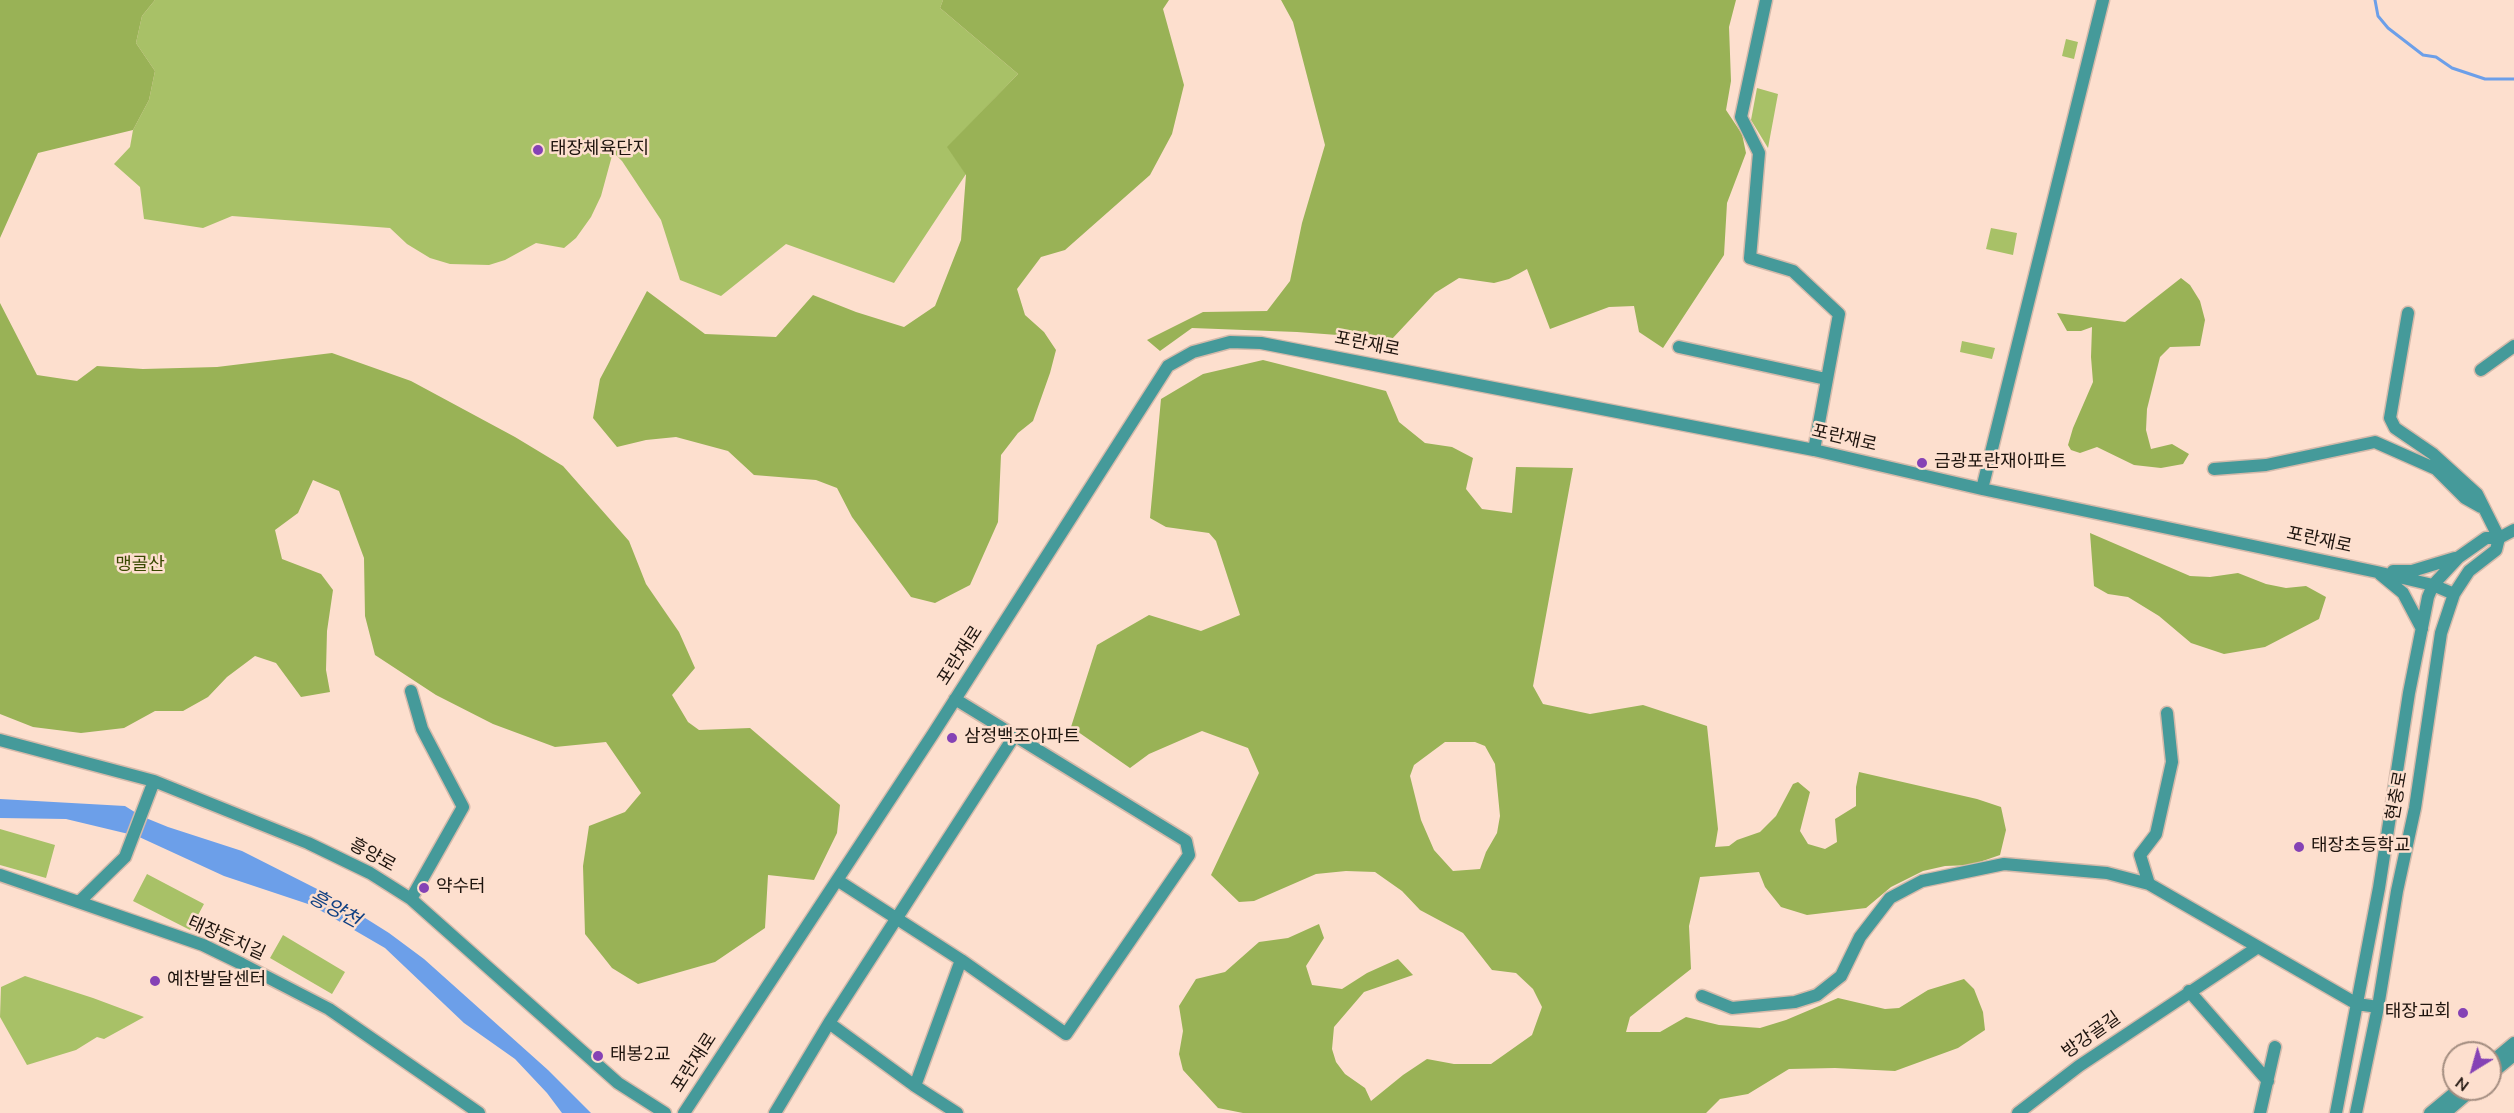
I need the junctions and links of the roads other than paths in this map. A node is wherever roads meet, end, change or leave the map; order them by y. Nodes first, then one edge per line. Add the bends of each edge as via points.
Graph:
1 (1766, 0) edge
2 (2103, 0) edge
3 (2408, 313) dead end
4 (2514, 346) edge
5 (1679, 347) dead end
6 (2481, 370) dead end
7 (1826, 379) junction
8 (1814, 450) junction
9 (2214, 469) dead end
10 (1982, 489) junction
11 (2481, 507) junction
12 (2514, 530) edge
13 (2499, 538) junction
14 (2459, 556) junction
15 (2377, 572) junction
16 (2433, 585) junction
17 (2454, 594) junction
18 (2422, 629) junction
19 (411, 691) dead end
20 (956, 699) junction
21 (2167, 713) dead end
22 (1016, 735) junction
23 (0, 740) edge
24 (154, 781) junction
25 (0, 875) edge
26 (837, 880) junction
27 (2149, 884) junction
28 (2379, 888) junction
29 (2397, 891) junction
30 (411, 899) junction
31 (79, 902) junction
32 (895, 919) junction
33 (2258, 947) junction
34 (961, 960) junction
35 (2189, 991) junction
36 (1702, 996) dead end
37 (2357, 1004) junction
38 (2378, 1007) junction
39 (829, 1023) junction
40 (2514, 1042) edge
41 (2275, 1047) dead end
42 (2502, 1052) edge
43 (2514, 1055) edge
44 (2365, 1064) junction
45 (2502, 1065) edge
46 (2268, 1081) junction
47 (915, 1086) junction
48 (2444, 1101) edge
49 (2460, 1101) edge
50 (479, 1113) edge
51 (665, 1113) edge
52 (684, 1113) edge
53 (775, 1113) edge
54 (957, 1113) edge
55 (2018, 1113) edge
56 (2260, 1113) edge
57 (2336, 1113) edge
58 (2356, 1113) edge
59 (2367, 1113) edge
60 (2430, 1113) edge
61 (2445, 1113) edge

1 - 7 street via 1741,117 1759,153 1750,258 1793,271 1839,314
2 - 10 street
3 - 11 street via 2390,418 2396,428 2460,476 2476,494
4 - 6 street
5 - 7 street
7 - 8 street
8 - 10 street, 포란재로
8 - 20 street, 포란재로 via 1261,343 1230,342 1193,352 1168,366
9 - 11 street via 2266,465 2375,442 2436,469 2465,498
10 - 15 street, 포란재로
11 - 13 street
12 - 13 street, 현충로
13 - 14 street, 현충로 via 2486,538
13 - 17 street, 현충로 via 2496,550 2469,571
14 - 15 street via 2412,571
14 - 16 street, 현충로
15 - 16 street, 포란재로
15 - 18 street via 2403,593
16 - 17 street, 포란재로
16 - 18 street, 현충로
17 - 29 street, 현충로 via 2441,633 2415,808
18 - 28 street, 현충로
19 - 30 street via 422,729 463,807
20 - 22 street
20 - 26 street, 포란재로
21 - 27 street via 2172,762 2156,834 2140,855
22 - 32 street
22 - 34 street via 1186,841 1189,855 1066,1034
23 - 24 street, 흥양로
24 - 30 street, 흥양로 via 309,843 370,873
24 - 31 street via 125,857
25 - 31 street, 태장둔치길
26 - 32 street
26 - 52 street, 포란재로
27 - 33 street
27 - 36 street via 2107,873 2004,864 1922,881 1890,898 1860,938 1841,976 1817,995 1795,1002 1732,1008
28 - 29 street
28 - 37 street, 현충로
29 - 38 street, 현충로
30 - 51 street, 흥양로 via 618,1083
31 - 50 street, 태장둔치길 via 202,945 329,1009
32 - 34 street
32 - 39 street
33 - 35 street, 방강골길
33 - 37 street
34 - 47 street
35 - 46 street
35 - 55 street, 방강골길
37 - 38 street
37 - 57 street, 현충로
38 - 44 street, 현충로
39 - 47 street
39 - 53 street
40 - 42 street
41 - 46 street
43 - 45 street
44 - 58 street, 현충로
44 - 59 street via 2362,1095
46 - 56 street
47 - 54 street
48 - 60 street
49 - 61 street

